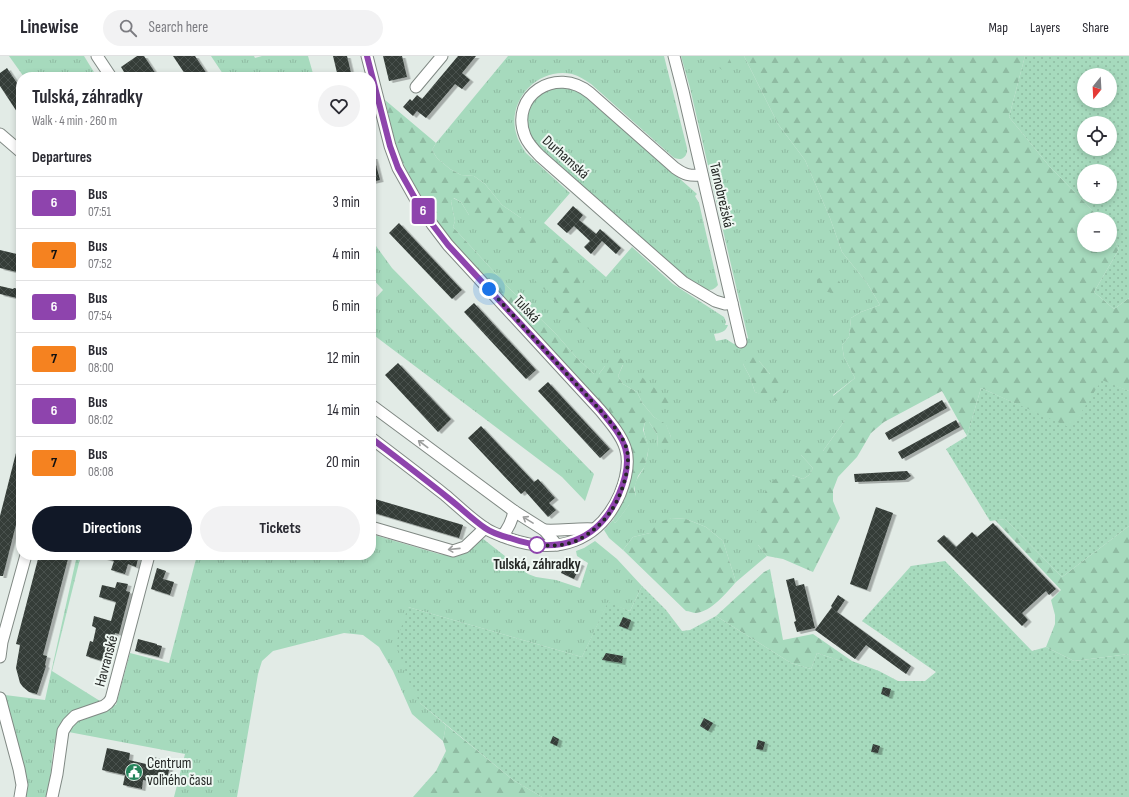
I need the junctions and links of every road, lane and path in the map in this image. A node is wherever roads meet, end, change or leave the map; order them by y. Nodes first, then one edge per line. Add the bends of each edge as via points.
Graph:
1 (97, 56) edge
2 (367, 56) edge
3 (442, 56) edge
4 (674, 56) edge
5 (108, 72) edge
6 (371, 72) edge
7 (416, 87) dead end
8 (376, 91) edge
9 (0, 134) edge
10 (16, 148) edge
11 (702, 175) junction
12 (732, 303) junction
13 (741, 342) dead end
14 (376, 409) edge
15 (376, 442) edge
16 (514, 511) junction
17 (485, 528) junction
18 (376, 529) edge
19 (594, 529) junction
20 (544, 530) junction
21 (502, 536) junction
22 (557, 545) junction
23 (25, 560) edge
24 (148, 560) edge
25 (0, 657) edge
26 (0, 698) edge
27 (20, 797) edge
28 (52, 797) edge

1 - 5 street
2 - 6 street, Tulská
3 - 7 street
4 - 11 street, Tarnobrežská
8 - 19 street, Tulská via 390,146 401,174 425,214 448,245 600,410 623,440 628,461 624,482 611,511
9 - 10 street
11 - 12 street, Tarnobrežská
11 - 12 street, Durhamská via 684,174 675,168 578,85 550,83 537,90 524,108 522,123 525,137 540,156 683,282 715,301
12 - 13 street, Tarnobrežská
16 -> 14 street
15 - 17 street, Tulská
20 -> 16 street
16 - 21 street
17 -> 18 street via 465,547 453,551
17 - 21 street, Tulská
19 - 20 street
19 - 22 street, Tulská via 577,541
20 - 22 street
21 - 22 street, Tulská via 537,545
23 - 25 street
24 - 28 street, Havranské via 111,699 104,706 75,716 63,731
26 - 27 street via 19,768 22,785

